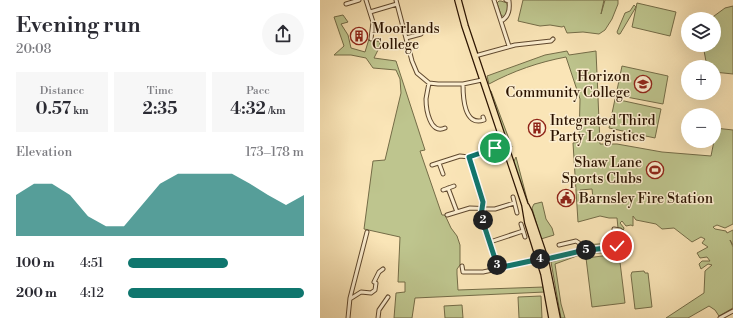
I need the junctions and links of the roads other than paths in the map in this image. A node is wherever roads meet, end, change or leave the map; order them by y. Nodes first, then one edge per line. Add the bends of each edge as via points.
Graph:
1 (359, 0) edge
2 (366, 0) edge
3 (396, 0) edge
4 (458, 0) edge
5 (494, 0) edge
6 (506, 0) edge
7 (346, 4) dead end
8 (397, 4) junction
9 (370, 12) junction
10 (501, 22) junction
11 (421, 34) dead end
12 (406, 38) junction
13 (371, 39) dead end
14 (553, 39) dead end
15 (408, 45) junction
16 (398, 46) dead end
17 (509, 46) junction
18 (475, 56) junction
19 (482, 80) junction
20 (429, 83) junction
21 (463, 84) junction
22 (483, 117) dead end
23 (445, 128) dead end
24 (498, 154) dead end
25 (469, 157) junction
26 (439, 163) junction
27 (432, 165) dead end
28 (443, 174) dead end
29 (454, 186) dead end
30 (448, 188) junction
31 (443, 190) dead end
32 (513, 197) dead end
33 (514, 203) junction
34 (483, 208) junction
35 (457, 212) junction
36 (517, 213) dead end
37 (447, 215) dead end
38 (521, 224) dead end
39 (614, 229) dead end
40 (523, 231) junction
41 (367, 232) dead end
42 (525, 237) dead end
43 (490, 242) junction
44 (558, 245) dead end
45 (581, 251) junction
46 (542, 259) junction
47 (462, 266) dead end
48 (498, 268) junction
49 (383, 269) dead end
50 (388, 297) dead end
51 (350, 299) junction
52 (733, 311) edge
53 (348, 318) edge
54 (378, 318) edge
55 (552, 318) edge
56 (557, 318) edge
57 (720, 318) edge

1 - 7 street
2 - 9 street
3 - 8 street
4 - 18 highway
5 - 10 street
6 - 10 street via 509,1 509,12
8 - 9 street
8 - 12 street
9 - 13 street via 373,22
10 - 17 street
11 - 12 street
12 - 15 street
14 - 17 street
15 - 16 street
15 - 20 street via 417,73
17 - 18 street
18 - 19 highway
19 - 21 street
19 - 46 highway via 524,205 529,212
20 - 21 street
20 - 23 street via 426,99 432,124 440,130
21 - 22 street via 463,95 470,118 479,122 484,120
24 - 25 street via 495,146
25 - 26 street via 460,156
25 - 34 street
26 - 27 street
26 - 28 street
29 - 30 street
30 - 31 street
30 - 35 street
32 - 33 street
33 - 34 street via 495,209
33 - 36 street
34 - 35 street
34 - 43 street via 481,216
35 - 37 street
38 - 40 street
39 - 45 street via 624,234 616,246
40 - 42 street
40 - 43 street
41 - 51 street
43 - 48 street
44 - 45 street via 576,241
45 - 46 street
46 - 48 street
46 - 55 highway
46 - 56 highway
47 - 48 street via 464,272 483,272
49 - 51 street via 374,282 375,290 371,293 361,292
50 - 54 street via 379,310
51 - 53 street
52 - 57 street

